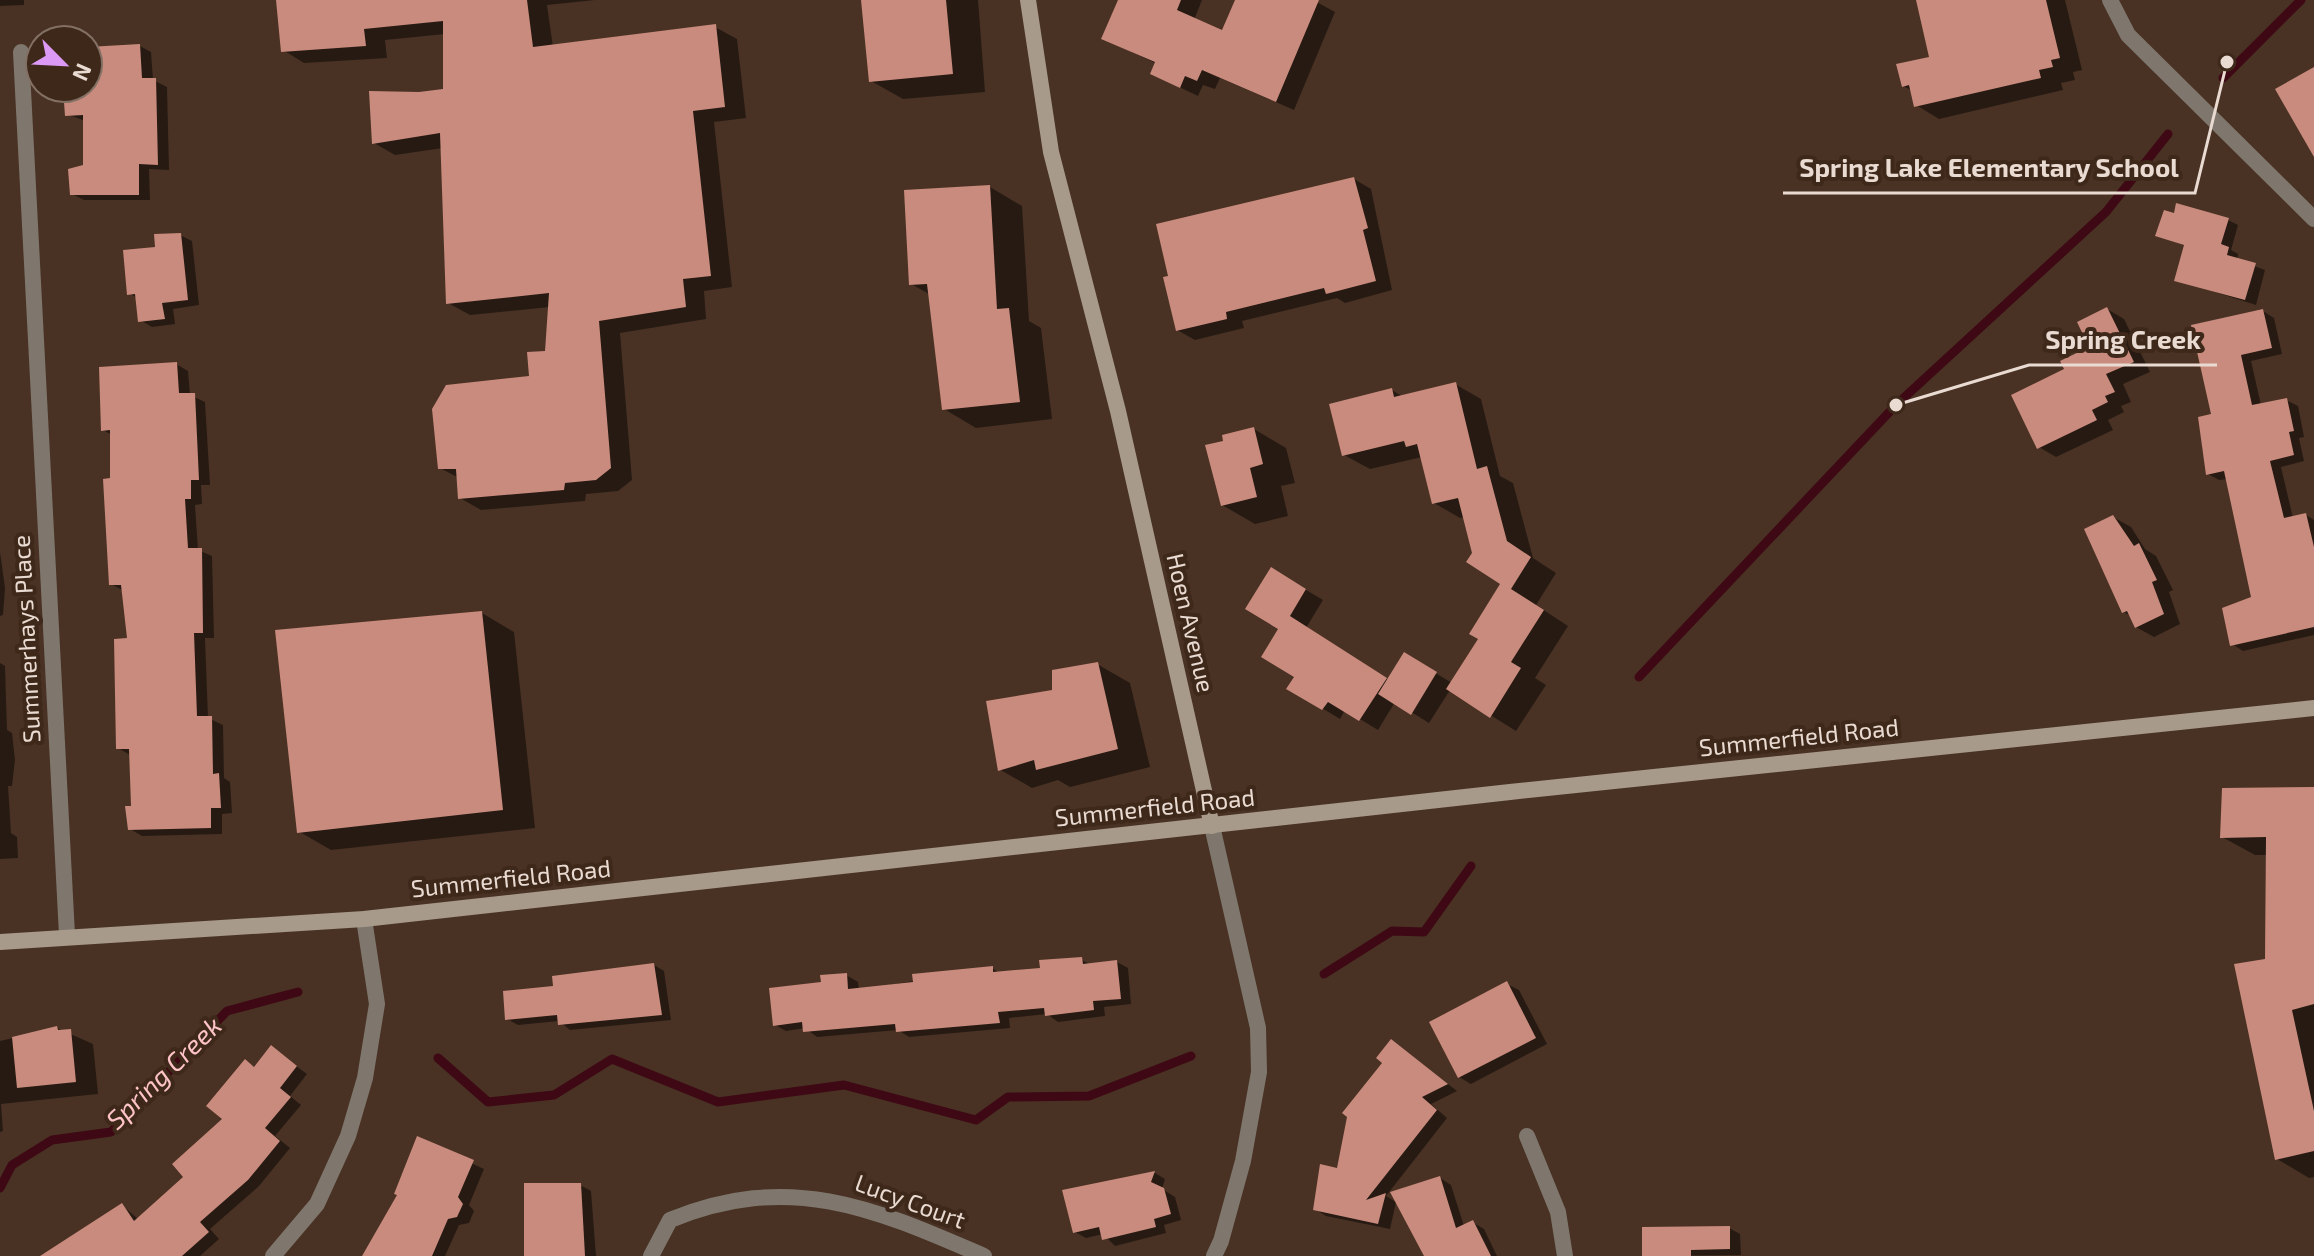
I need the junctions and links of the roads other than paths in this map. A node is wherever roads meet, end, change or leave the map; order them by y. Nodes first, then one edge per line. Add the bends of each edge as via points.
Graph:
1 (1028, 0) edge
2 (2110, 0) edge
3 (21, 52) dead end
4 (2314, 219) edge
5 (2314, 708) edge
6 (1212, 826) junction
7 (364, 919) junction
8 (67, 935) junction
9 (0, 942) edge
10 (1527, 1136) dead end
11 (273, 1256) edge
12 (651, 1256) edge
13 (984, 1256) edge
14 (1214, 1256) edge
15 (1565, 1256) edge

1 - 6 street, Hoen Avenue via 1051,152 1118,411
2 - 4 street via 2136,44
3 - 8 street, Summerhays Place
5 - 6 street, Summerfield Road
6 - 7 street, Summerfield Road
6 - 14 street, Hoen Avenue via 1258,1028 1259,1072 1243,1161
7 - 8 street, Summerfield Road
7 - 11 street via 377,1004 365,1078 348,1136 317,1204
8 - 9 street, Summerfield Road
10 - 15 street via 1558,1212
12 - 13 street, Lucy Court via 670,1220 708,1204 812,1197 895,1218

